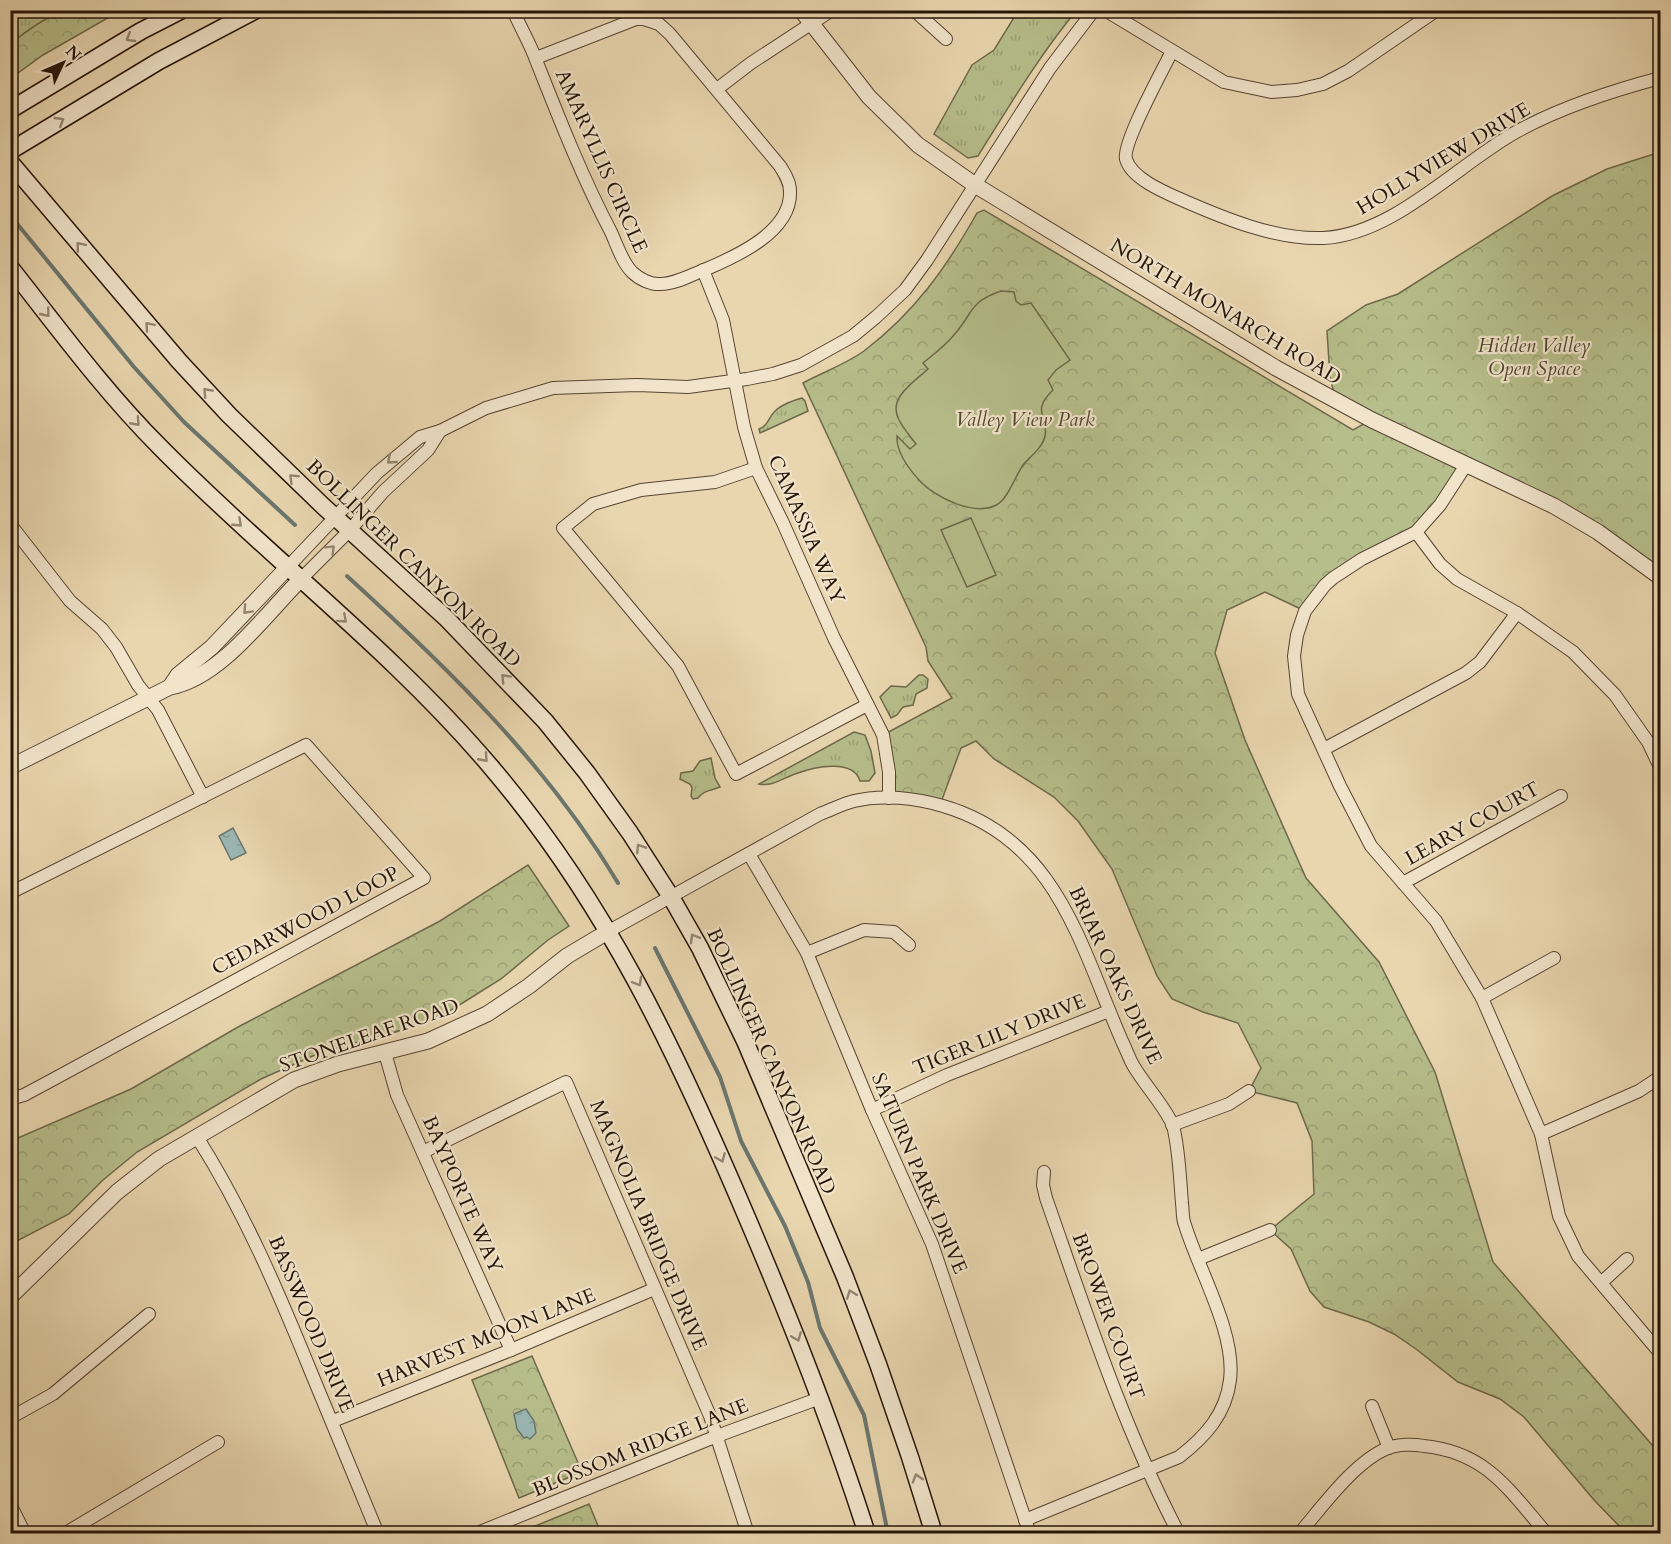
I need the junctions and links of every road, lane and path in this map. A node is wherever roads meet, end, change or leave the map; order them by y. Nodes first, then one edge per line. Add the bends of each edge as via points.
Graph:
1 (182, 10) edge
2 (256, 10) edge
3 (513, 10) edge
4 (801, 10) edge
5 (832, 10) edge
6 (914, 10) edge
7 (1094, 10) edge
8 (1105, 10) edge
9 (1437, 10) edge
10 (812, 17) edge
11 (946, 39) dead end
12 (1172, 51) junction
13 (536, 58) junction
14 (1660, 78) edge
15 (717, 89) junction
16 (10, 110) edge
17 (10, 151) edge
18 (10, 162) edge
19 (975, 185) junction
20 (10, 267) edge
21 (704, 270) junction
22 (735, 381) junction
23 (440, 431) junction
24 (1466, 465) junction
25 (756, 468) junction
26 (336, 518) junction
27 (10, 524) edge
28 (350, 530) junction
29 (1416, 532) junction
30 (287, 568) junction
31 (1660, 577) edge
32 (300, 580) junction
33 (1517, 613) junction
34 (170, 687) junction
35 (148, 698) junction
36 (867, 705) junction
37 (1324, 749) junction
38 (10, 767) edge
39 (1660, 767) edge
40 (1561, 796) dead end
41 (202, 797) junction
42 (889, 798) junction
43 (749, 854) junction
44 (1403, 883) junction
45 (10, 893) edge
46 (671, 897) junction
47 (609, 931) junction
48 (909, 945) dead end
49 (807, 953) junction
50 (1554, 958) dead end
51 (1482, 998) junction
52 (1109, 1011) junction
53 (385, 1053) junction
54 (1660, 1077) edge
55 (1248, 1091) dead end
56 (10, 1099) edge
57 (872, 1110) junction
58 (1172, 1125) junction
59 (1541, 1134) junction
60 (197, 1137) junction
61 (423, 1152) junction
62 (1044, 1172) dead end
63 (1270, 1230) dead end
64 (1198, 1259) junction
65 (1627, 1259) dead end
66 (1602, 1282) junction
67 (654, 1289) junction
68 (10, 1297) edge
69 (149, 1314) dead end
70 (511, 1350) junction
71 (1660, 1353) edge
72 (820, 1398) junction
73 (1372, 1406) dead end
74 (10, 1418) edge
75 (333, 1421) junction
76 (717, 1437) junction
77 (218, 1442) dead end
78 (1389, 1448) junction
79 (1147, 1470) junction
80 (10, 1504) edge
81 (1025, 1520) junction
82 (25, 1533) edge
83 (64, 1533) edge
84 (378, 1533) edge
85 (475, 1533) edge
86 (748, 1533) edge
87 (867, 1533) edge
88 (934, 1533) edge
89 (1030, 1533) edge
90 (1179, 1533) edge
91 (1299, 1533) edge
92 (1547, 1533) edge

1 -> 16 main road
17 -> 2 main road via 159,61
3 - 13 street, AMARYLLIS CIRCLE
4 - 10 street, NORTH MONARCH ROAD
5 - 10 street
6 - 11 street
7 - 19 street via 1050,68
8 - 12 street
9 - 12 street via 1348,70 1323,84 1297,90 1271,92 1224,82
10 - 15 street
10 - 19 street, NORTH MONARCH ROAD via 869,97 918,145
12 - 14 street, HOLLYVIEW DRIVE via 1128,146 1126,159 1136,174 1161,191 1224,218 1294,236 1324,238 1359,232 1393,216 1516,132 1617,89
13 - 15 street, AMARYLLIS CIRCLE via 625,22 644,19 659,24 670,34
13 - 21 street, AMARYLLIS CIRCLE via 602,215 632,272 646,282 661,285
15 - 21 street, AMARYLLIS CIRCLE via 780,166 790,191 788,208 764,237 734,257
26 -> 18 main road, BOLLINGER CANYON ROAD via 200,384
19 - 22 street via 905,290 853,336 801,365
19 - 24 street, NORTH MONARCH ROAD via 1276,368
20 -> 30 main road via 157,445
21 - 22 street, CAMASSIA WAY via 723,320
22 - 23 street via 688,387 553,388 486,408
22 - 25 street, CAMASSIA WAY
23 -> 26 street via 420,437 405,449
23 - 28 street via 428,450
24 - 29 street via 1440,506
24 - 31 street, NORTH MONARCH ROAD via 1554,506
25 - 36 street, CAMASSIA WAY
25 - 36 street via 715,482 641,490 593,504 563,528 678,666 736,774
26 - 28 main road, BOLLINGER CANYON ROAD
26 - 30 street
27 - 35 street via 70,601 102,629
32 -> 28 street
46 -> 28 main road, BOLLINGER CANYON ROAD via 587,773 544,721 446,618
29 - 33 street via 1457,579
29 - 37 street via 1333,578 1305,611 1294,656 1298,694
30 - 32 main road
30 -> 34 street
32 - 34 street via 218,663 184,684
32 -> 47 main road via 401,672 490,765 537,824
33 - 37 street via 1480,662 1466,673
33 - 39 street via 1573,652 1615,695 1648,742
34 - 35 street
35 - 38 street
35 - 41 street
36 - 42 street, CAMASSIA WAY via 884,735
37 - 44 street via 1371,846
40 - 44 street, LEARY COURT
41 - 45 street, CEDARWOOD LOOP
41 - 56 street, CEDARWOOD LOOP via 306,745 424,878 24,1095
42 - 43 street, BRIAR OAKS DRIVE via 854,801 820,814
42 - 52 street, BRIAR OAKS DRIVE via 928,802 962,812 1014,842 1052,886 1074,927
43 - 46 street, BRIAR OAKS DRIVE
43 - 49 street, SATURN PARK DRIVE
44 - 51 street via 1436,921
46 - 47 street, BRIAR OAKS DRIVE
88 -> 46 main road, BOLLINGER CANYON ROAD via 845,1277 745,1041
47 - 53 street, STONELEAF ROAD via 487,1014 428,1041
47 -> 72 main road via 708,1125
48 - 49 street via 894,932 864,930
49 - 57 street, SATURN PARK DRIVE
50 - 51 street
51 - 59 street
52 - 57 street, TIGER LILY DRIVE via 947,1075
52 - 58 street, BRIAR OAKS DRIVE via 1133,1065
53 - 60 street, STONELEAF ROAD via 294,1080
53 - 61 street, BAYPORTE WAY via 397,1095
54 - 59 street via 1639,1091
55 - 58 street via 1229,1104
57 - 81 street, SATURN PARK DRIVE via 932,1244
58 - 64 street, BRIAR OAKS DRIVE via 1184,1223
59 - 66 street via 1559,1216 1578,1256
60 - 68 street, STONELEAF ROAD via 151,1164 117,1192
60 - 75 street, BASSWOOD DRIVE via 231,1192 262,1256
61 - 67 street, MAGNOLIA BRIDGE DRIVE via 566,1082
61 - 70 street, BAYPORTE WAY
62 - 79 street, BROWER COURT via 1046,1198 1107,1372
63 - 64 street
64 - 79 street, BRIAR OAKS DRIVE via 1228,1343 1228,1392 1222,1410 1195,1444 1179,1457
65 - 66 street
66 - 71 street
67 - 70 street, HARVEST MOON LANE
67 - 76 street, MAGNOLIA BRIDGE DRIVE
69 - 74 street via 53,1394
70 - 75 street, HARVEST MOON LANE
72 - 76 street, BLOSSOM RIDGE LANE
72 - 87 main road
73 - 78 street
75 - 84 street, BASSWOOD DRIVE
76 - 85 street, BLOSSOM RIDGE LANE
76 - 86 street, MAGNOLIA BRIDGE DRIVE
77 - 83 street
78 - 91 street via 1349,1476
78 - 92 street via 1441,1447 1463,1454 1499,1478
79 - 81 street, BRIAR OAKS DRIVE
79 - 90 street, BROWER COURT
80 - 82 street
81 - 89 street, SATURN PARK DRIVE

